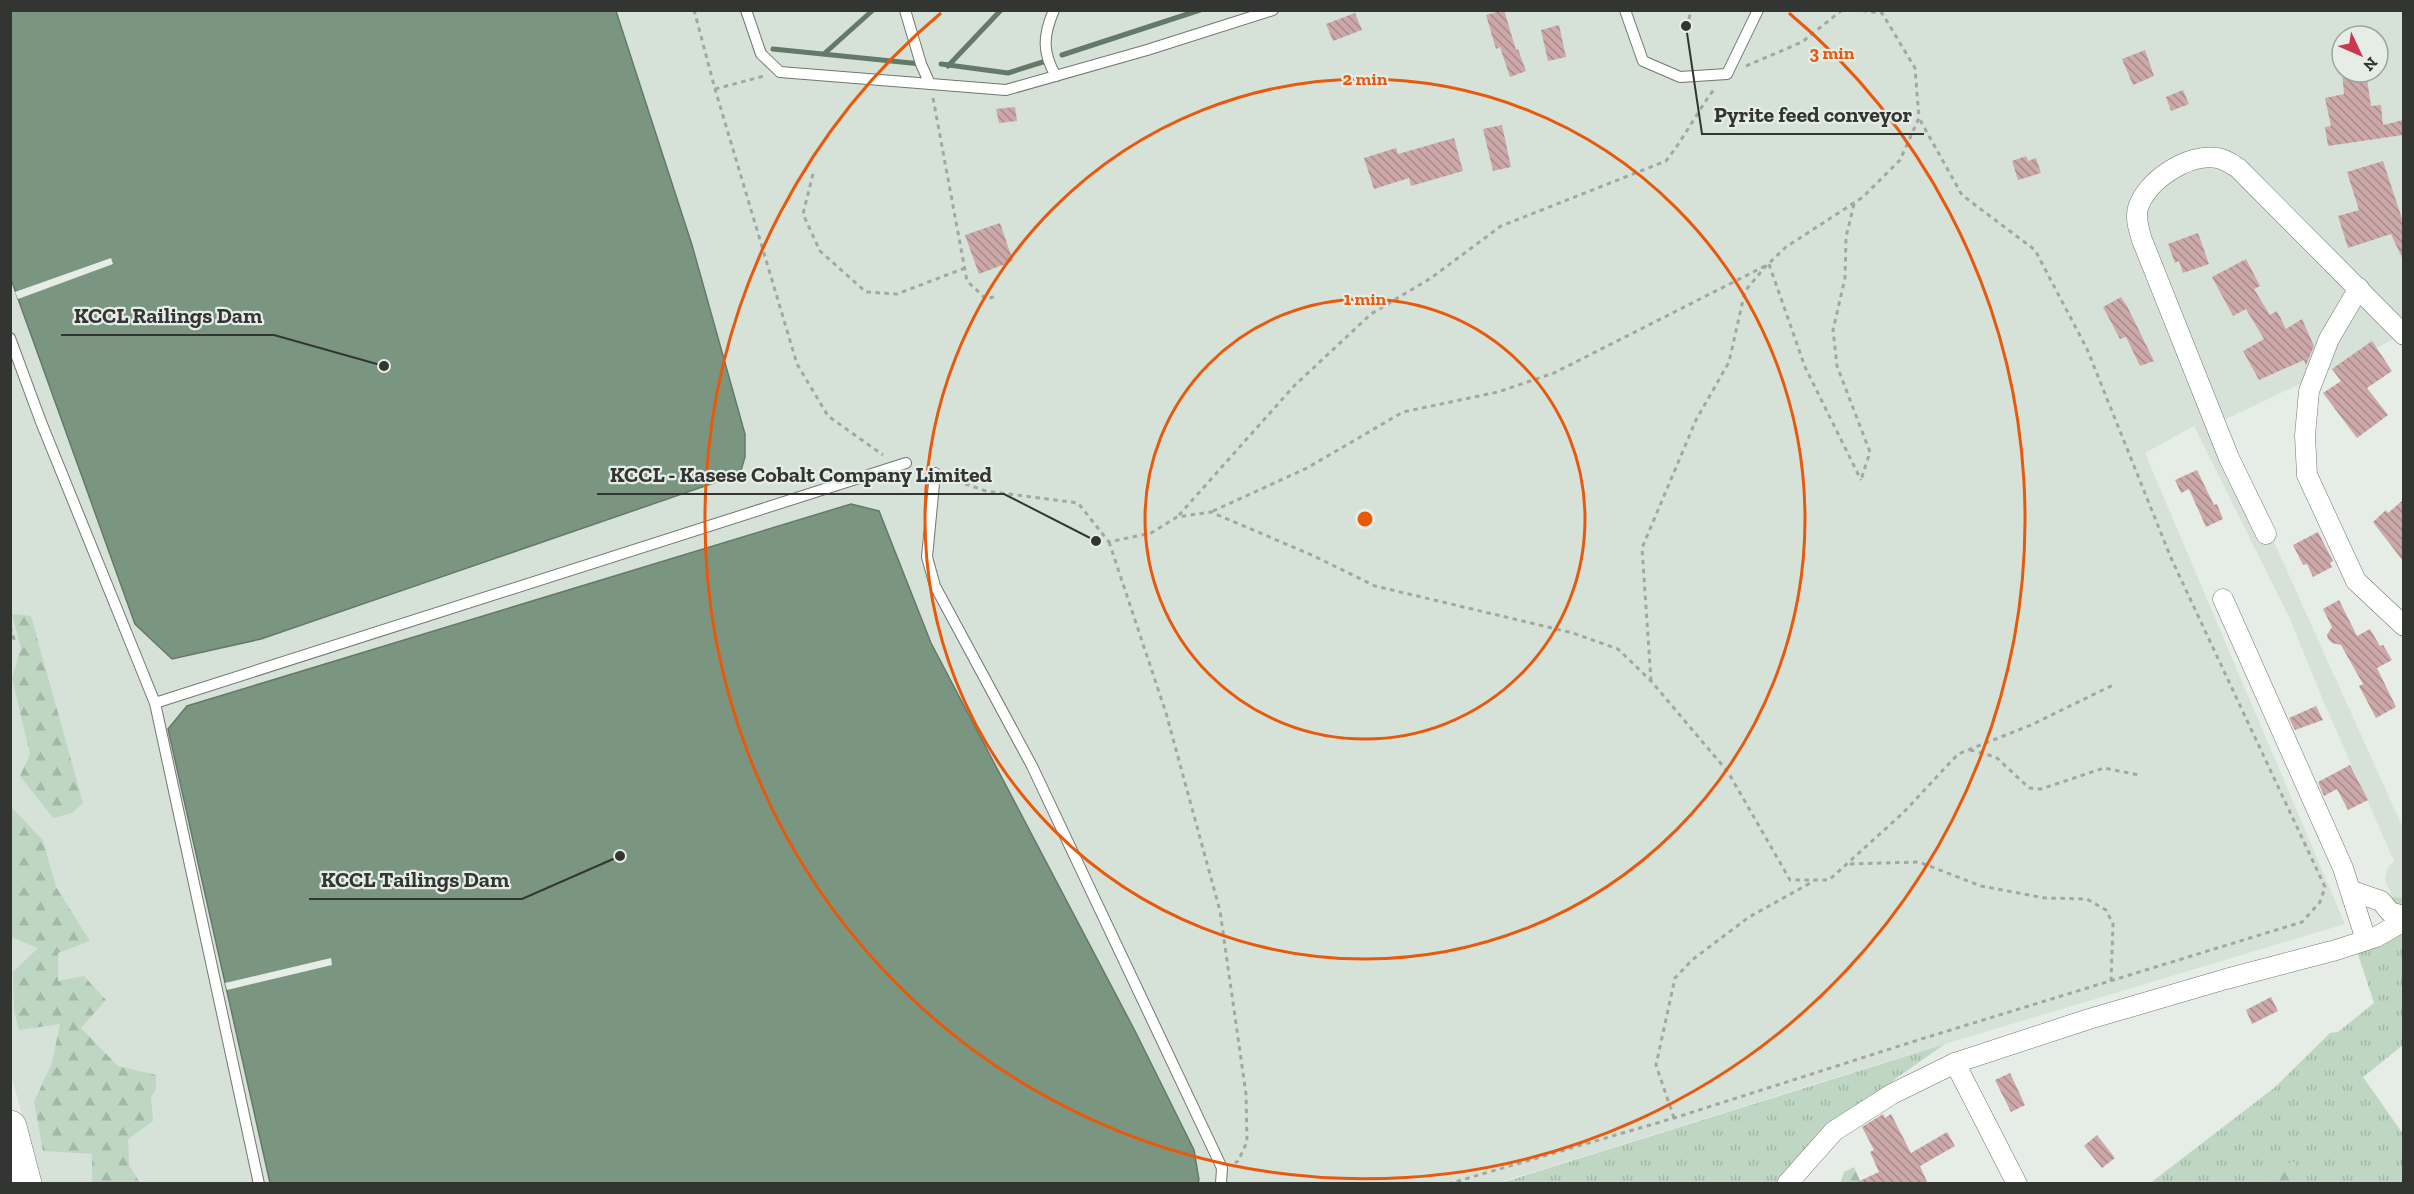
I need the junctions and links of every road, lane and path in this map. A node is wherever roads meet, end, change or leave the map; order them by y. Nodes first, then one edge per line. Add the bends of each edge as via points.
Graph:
1 (694, 10) edge
2 (746, 10) edge
3 (905, 10) edge
4 (1054, 10) edge
5 (1273, 10) edge
6 (1624, 10) edge
7 (1691, 10) edge
8 (1758, 10) edge
9 (1842, 10) edge
10 (1857, 10) edge
11 (1246, 15) edge
12 (1689, 20) dead end
13 (780, 72) junction
14 (1727, 74) junction
15 (1056, 76) junction
16 (930, 84) junction
17 (715, 89) junction
18 (1919, 118) junction
19 (813, 174) dead end
20 (1854, 203) junction
21 (1769, 264) junction
22 (965, 268) junction
23 (2359, 288) junction
24 (997, 297) dead end
25 (2403, 335) edge
26 (10, 338) edge
27 (906, 463) joint
28 (935, 473) joint
29 (1211, 512) junction
30 (1177, 517) junction
31 (2266, 534) dead end
32 (1109, 542) junction
33 (2223, 599) dead end
34 (2403, 626) edge
35 (10, 627) edge
36 (15, 642) dead end
37 (1651, 681) junction
38 (2115, 684) dead end
39 (155, 703) junction
40 (1970, 750) junction
41 (2139, 775) dead end
42 (1848, 864) junction
43 (1816, 880) junction
44 (2352, 891) junction
45 (2403, 916) edge
46 (2403, 921) edge
47 (2366, 940) junction
48 (2111, 981) junction
49 (1956, 1063) junction
50 (1674, 1118) junction
51 (10, 1127) edge
52 (1222, 1168) junction
53 (25, 1184) edge
54 (259, 1184) edge
55 (1221, 1184) edge
56 (1448, 1184) edge
57 (1787, 1184) edge
58 (2017, 1184) edge

1 - 17 path
2 - 13 lane via 761,54
3 - 16 lane
4 - 15 lane via 1047,27 1046,61
5 - 11 lane
6 - 14 lane via 1643,61 1680,77
7 - 12 path
8 - 14 lane
9 - 14 path via 1802,42
10 - 18 path via 1882,13 1915,68
11 - 15 lane
13 - 16 lane
13 - 17 path
14 - 30 path via 1666,161 1501,226 1431,278 1371,314 1294,386
15 - 16 lane via 1006,90
16 - 22 path
17 - 27 path via 797,364 828,416 878,453
18 - 20 path via 1900,160
18 - 48 path via 1962,195 2035,250 2087,349 2171,558 2325,887 2320,902 2302,922
19 - 22 path via 803,214 807,224 820,251 866,292 897,294
20 - 21 path via 1786,247
20 - 21 path via 1846,237 1845,278 1833,330 1837,366 1870,452 1861,480 1805,367
21 - 29 path via 1554,373 1498,392 1403,412 1307,468
21 - 37 path via 1745,291 1729,362 1696,420 1642,548
22 - 24 path via 967,281 976,291 986,299
23 - 25 street
23 - 31 street via 2238,168 2217,158 2182,164 2153,184 2138,209 2142,240 2229,458
23 - 34 street via 2329,339 2309,391 2307,475 2356,581
26 - 39 lane
27 - 39 lane
28 - 32 path via 986,491 1078,503
28 - 52 lane via 927,557 935,586 1032,766
29 - 30 path
29 - 37 path via 1375,586 1573,633 1618,649
30 - 32 path via 1151,533
32 - 52 path via 1166,713 1220,911 1246,1094 1247,1142 1238,1161
33 - 44 street
35 - 36 path
37 - 43 path via 1728,772 1790,880
38 - 40 path
39 - 54 lane
40 - 41 path via 1996,757 2029,788 2041,789 2104,768
40 - 42 path via 1958,754
42 - 43 path via 1829,880
42 - 48 path via 1919,862 1981,886 2045,898 2087,899 2106,910 2114,924
43 - 50 path via 1749,917 1692,960 1675,978 1656,1065
44 - 45 street via 2381,901 2390,912
44 - 47 street
46 - 47 street
47 - 49 street via 2089,1019
48 - 50 path
49 - 57 street via 1892,1094 1834,1131
49 - 58 street
50 - 56 path
51 - 53 highway
52 - 55 lane

